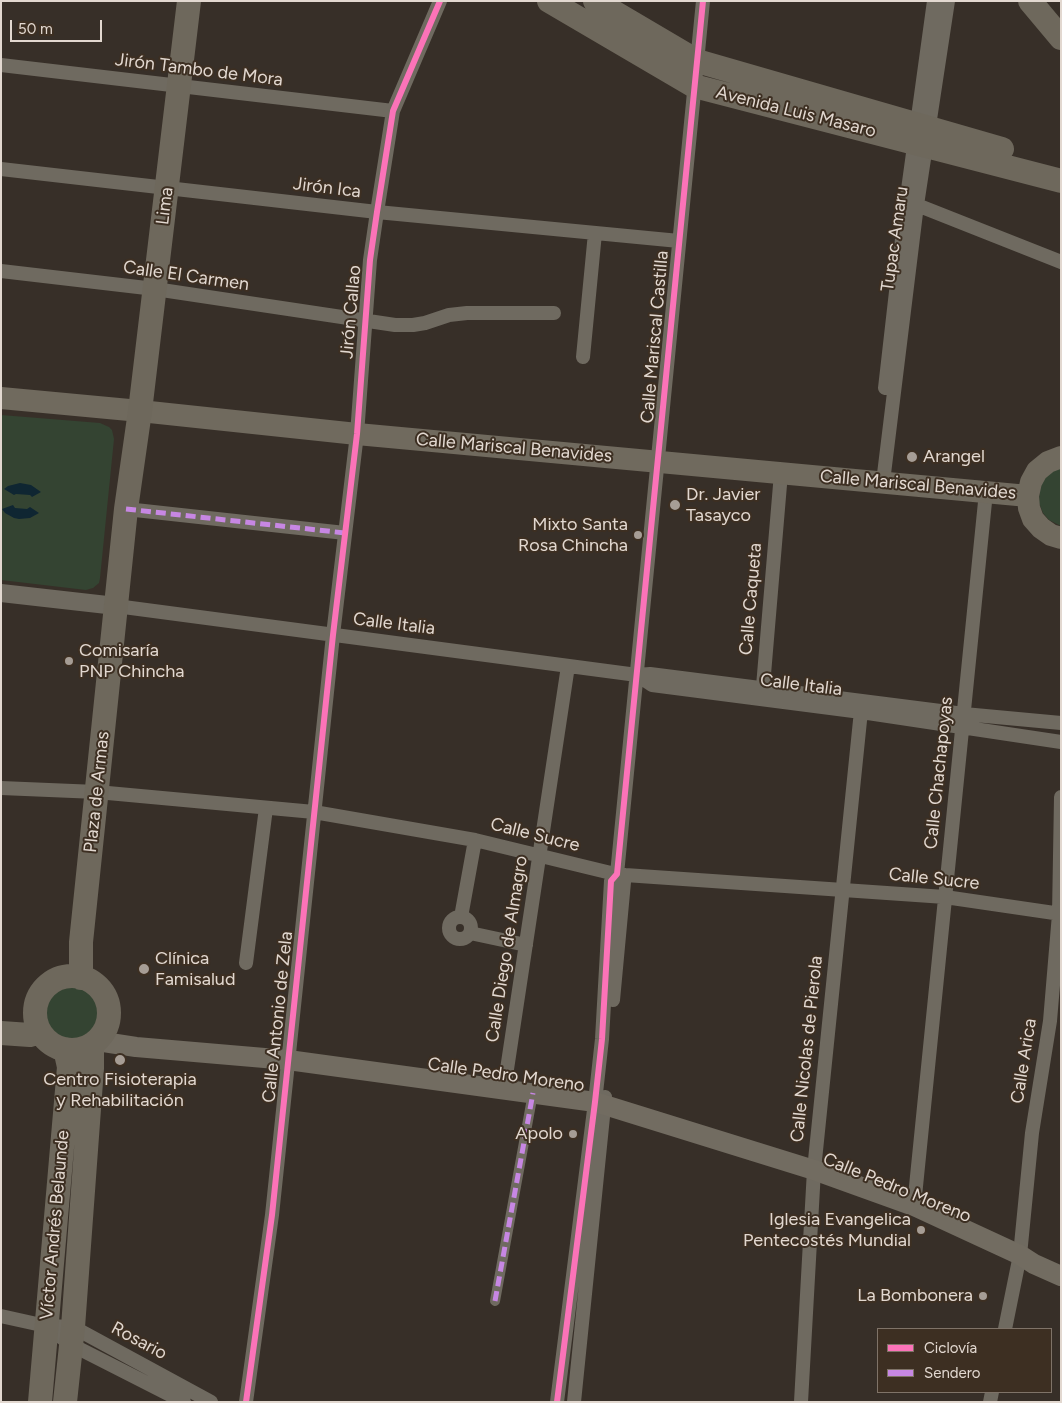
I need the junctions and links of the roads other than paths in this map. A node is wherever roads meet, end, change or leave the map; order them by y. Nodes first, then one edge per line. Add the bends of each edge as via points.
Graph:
1 (188, 1) edge
2 (440, 1) edge
3 (549, 1) edge
4 (595, 1) edge
5 (703, 1) edge
6 (934, 1) edge
7 (948, 1) edge
8 (1030, 1) edge
9 (1061, 38) edge
10 (697, 61) junction
11 (1, 66) edge
12 (694, 86) junction
13 (179, 87) junction
14 (393, 112) junction
15 (922, 135) junction
16 (1061, 167) edge
17 (1, 169) edge
18 (1061, 181) edge
19 (167, 188) junction
20 (912, 205) junction
21 (377, 212) junction
22 (594, 233) junction
23 (679, 242) junction
24 (1061, 262) edge
25 (1, 271) edge
26 (154, 289) junction
27 (554, 313) dead end
28 (365, 322) junction
29 (583, 357) dead end
30 (1, 398) edge
31 (140, 411) junction
32 (357, 434) junction
33 (1061, 457) edge
34 (658, 462) junction
35 (781, 473) junction
36 (879, 482) junction
37 (986, 492) junction
38 (1028, 496) junction
39 (126, 509) junction
40 (345, 533) junction
41 (1061, 538) edge
42 (1, 593) edge
43 (116, 606) junction
44 (333, 635) junction
45 (568, 666) junction
46 (637, 675) junction
47 (762, 694) junction
48 (861, 707) junction
49 (963, 721) junction
50 (1061, 723) edge
51 (1061, 742) edge
52 (1, 788) edge
53 (97, 792) junction
54 (1061, 797) edge
55 (266, 808) junction
56 (314, 812) junction
57 (475, 840) junction
58 (540, 856) junction
59 (618, 874) junction
60 (842, 890) junction
61 (945, 897) junction
62 (1060, 914) edge
63 (526, 945) junction
64 (246, 963) dead end
65 (81, 978) junction
66 (40, 1032) junction
67 (1, 1033) edge
68 (94, 1043) junction
69 (65, 1050) junction
70 (288, 1060) junction
71 (504, 1089) junction
72 (533, 1093) junction
73 (600, 1104) junction
74 (814, 1170) junction
75 (914, 1206) junction
76 (1020, 1255) junction
77 (1061, 1276) edge
78 (495, 1301) dead end
79 (1, 1316) edge
80 (46, 1326) junction
81 (1005, 1328) edge
82 (72, 1335) junction
83 (40, 1402) edge
84 (65, 1402) edge
85 (184, 1402) edge
86 (211, 1402) edge
87 (246, 1402) edge
88 (557, 1402) edge
89 (574, 1402) edge
90 (801, 1402) edge

1 - 13 highway, Lima
2 - 14 street, Jirón Callao
3 - 12 highway, Avenida Luis Masaro
4 - 10 highway, Avenida Luis Masaro
5 - 10 street, Calle Mariscal Castilla
6 - 15 street, Tupac Amaru
7 - 15 street, Tupac Amaru
8 - 9 highway
10 - 12 street, Calle Mariscal Castilla
10 - 15 highway, Avenida Luis Masaro
11 - 13 street, Jirón Tambo de Mora
12 - 15 highway, Avenida Luis Masaro
12 - 23 street, Calle Mariscal Castilla
13 - 14 street, Jirón Tambo de Mora
13 - 19 highway, Lima
14 - 21 street, Jirón Callao
15 - 16 highway, Avenida Luis Masaro
15 - 18 highway, Avenida Luis Masaro
15 - 20 street, Tupac Amaru
17 - 19 street, Jirón Ica
19 - 21 street, Jirón Ica
19 - 26 highway, Lima
20 - 24 street
20 - 36 street, Tupac Amaru
21 - 22 street, Jirón Ica
21 - 28 street, Jirón Callao
22 - 23 street, Jirón Ica
22 - 29 street
23 - 34 street, Calle Mariscal Castilla
25 - 26 street, Calle El Carmen
26 - 28 street, Calle El Carmen
26 - 31 highway, Lima
27 - 28 street, Calle El Carmen via 467,313 412,325
28 - 32 street, Jirón Callao
30 - 31 main road, Calle Mariscal Benavides
31 - 32 main road, Calle Mariscal Benavides
31 - 39 highway, Plaza de Armas
32 - 34 main road, Calle Mariscal Benavides
32 - 40 street, Jirón Callao
33 - 38 main road via 1038,471 1030,482
34 - 35 main road, Calle Mariscal Benavides
34 - 46 street, Calle Mariscal Castilla
35 - 36 main road, Calle Mariscal Benavides
35 - 47 street, Calle Caqueta
36 - 37 main road, Calle Mariscal Benavides
37 - 38 main road, Calle Mariscal Benavides
37 - 49 street, Calle Chachapoyas
38 - 41 main road via 1033,519 1051,535
39 - 40 street
39 - 43 highway, Plaza de Armas
40 - 44 street, Jirón Callao
42 - 43 street
43 - 44 street, Calle Italia
43 - 53 highway, Plaza de Armas
44 - 45 street, Calle Italia
44 - 56 street, Calle Antonio de Zela
45 - 46 street, Calle Italia
45 - 58 street, Calle Diego de Almagro
46 - 47 street, Calle Italia via 650,674
46 - 59 street, Calle Mariscal Castilla
47 - 48 street, Calle Italia
48 - 49 street, Calle Italia
48 - 60 street, Calle Nicolas de Pierola
49 - 50 street
49 - 51 street
49 - 61 street, Calle Chachapoyas
52 - 53 street, Calle Sucre
53 - 55 street, Calle Sucre
53 - 65 highway, Plaza de Armas via 81,942
54 - 62 street, Calle Arica
55 - 56 street, Calle Sucre
55 - 64 street
56 - 57 street, Calle Sucre
56 - 70 street, Calle Antonio de Zela
57 - 58 street, Calle Sucre
57 - 63 street via 461,917 452,921 452,935 461,938 470,934
58 - 59 street, Calle Sucre
58 - 63 street, Calle Diego de Almagro
59 - 60 street, Calle Sucre
59 - 73 street, Calle Mariscal Castilla via 611,881
60 - 61 street, Calle Sucre
60 - 74 street, Calle Nicolas de Pierola
61 - 62 street, Calle Sucre
61 - 75 street, Calle Chachapoyas
62 - 76 street, Calle Arica via 1050,1021 1032,1133
63 - 71 street, Calle Diego de Almagro
65 - 66 highway via 57,980 39,996 35,1008
65 - 68 highway via 100,990 109,1010 104,1032
66 - 67 highway via 30,1035
66 - 69 highway via 46,1040
68 - 69 highway via 84,1048
68 - 70 main road, Calle Pedro Moreno
68 - 82 highway
69 - 80 highway, Víctor Andrés Belaunde via 69,1067
70 - 71 main road, Calle Pedro Moreno
70 - 87 street, Calle Antonio de Zela via 272,1215
71 - 72 main road, Calle Pedro Moreno
72 - 73 main road, Calle Pedro Moreno
72 - 78 street
73 - 74 main road, Calle Pedro Moreno
73 - 88 street
73 - 89 street
74 - 75 main road, Calle Pedro Moreno
74 - 90 street, Calle Nicolas de Pierola
75 - 76 main road, Calle Pedro Moreno
76 - 77 main road, Calle Pedro Moreno
76 - 81 street, Calle Arica
79 - 80 street, Rosario
80 - 82 street, Rosario
80 - 83 highway, Víctor Andrés Belaunde
82 - 84 highway
82 - 85 street, Rosario
82 - 86 street, Rosario

